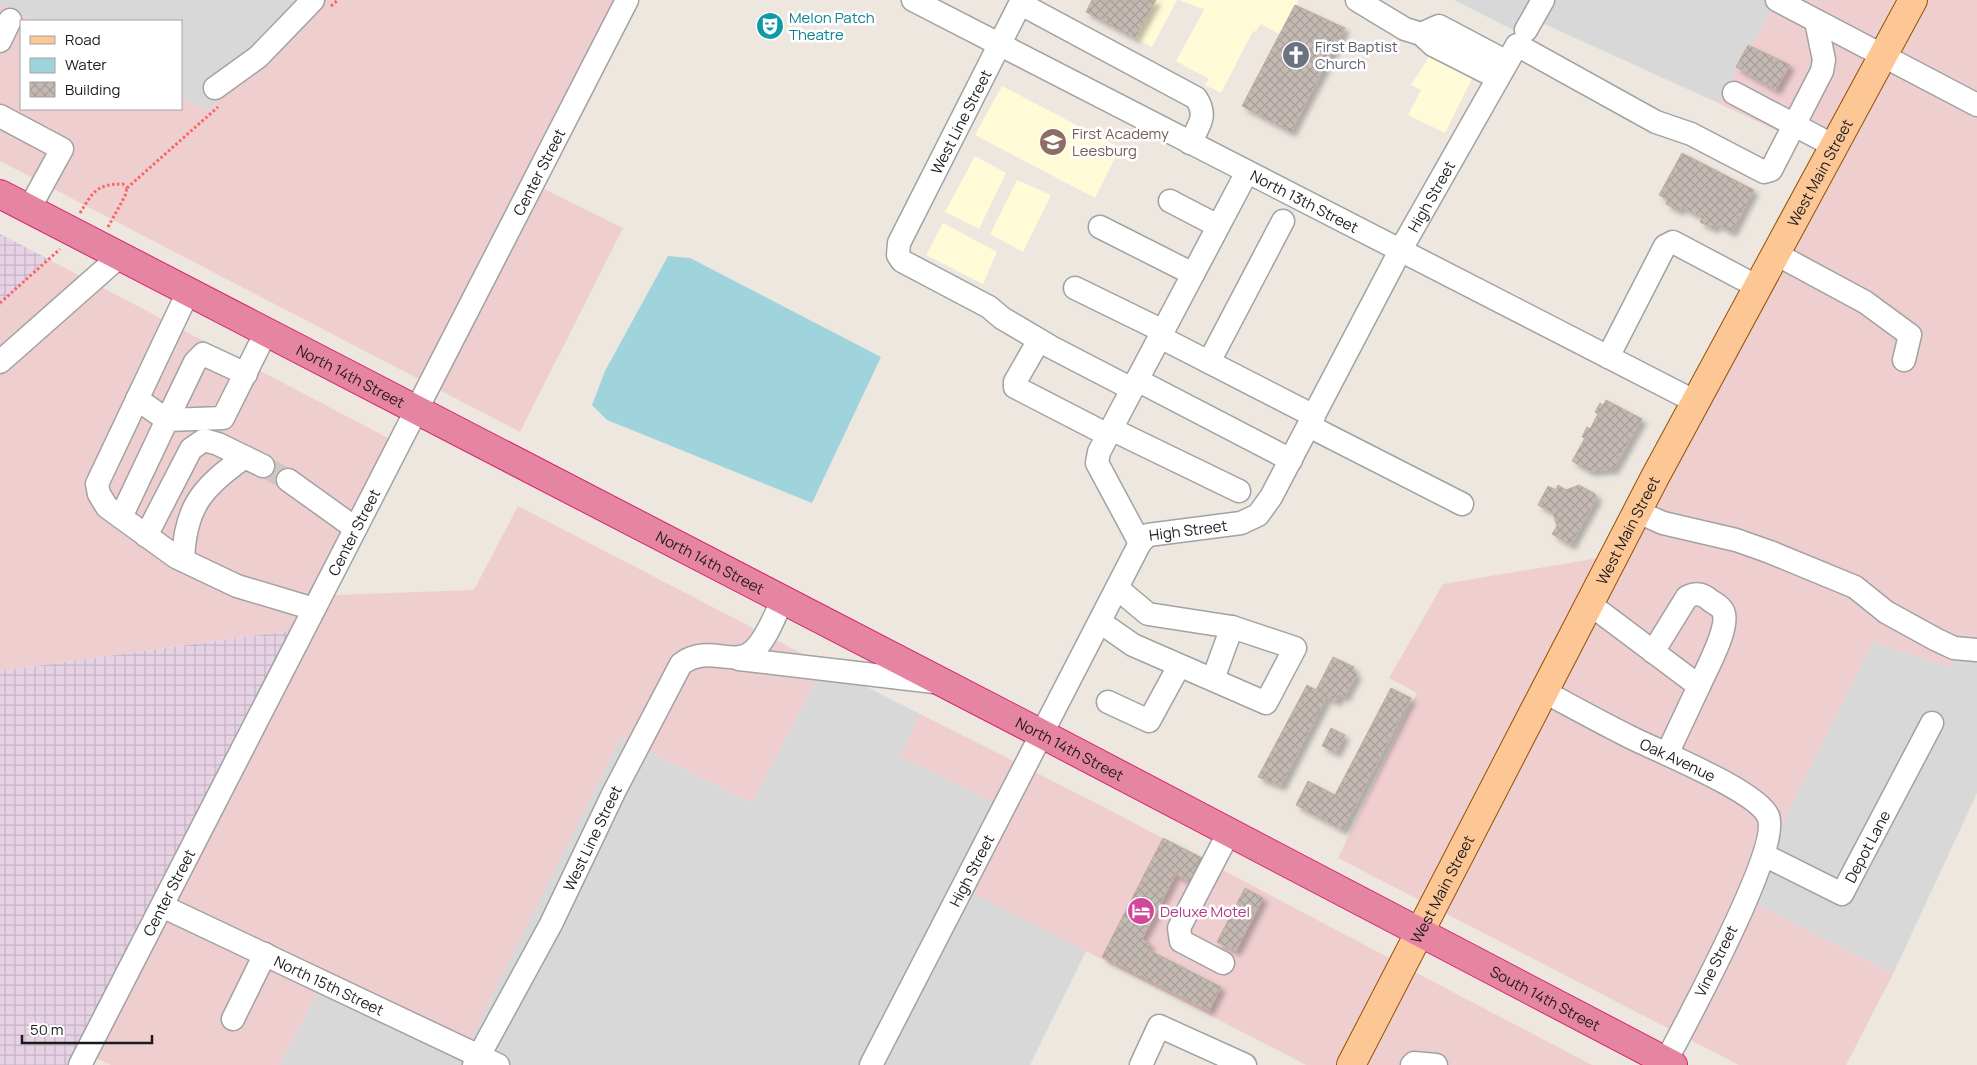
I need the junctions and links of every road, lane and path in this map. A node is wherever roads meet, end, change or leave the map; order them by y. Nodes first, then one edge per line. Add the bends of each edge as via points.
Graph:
1 (313, 0) edge
2 (627, 0) edge
3 (913, 0) edge
4 (1357, 0) edge
5 (1543, 0) edge
6 (1777, 0) edge
7 (1913, 0) edge
8 (1022, 2) edge
9 (10, 20) dead end
10 (1816, 21) junction
11 (0, 41) edge
12 (1000, 45) junction
13 (1512, 54) junction
14 (1882, 57) junction
15 (215, 88) dead end
16 (1734, 92) dead end
17 (1977, 106) edge
18 (0, 116) edge
19 (1794, 125) junction
20 (1190, 143) junction
21 (1834, 146) junction
22 (1247, 172) junction
23 (0, 194) edge
24 (1170, 201) dead end
25 (29, 209) junction
26 (1283, 221) dead end
27 (1218, 226) junction
28 (1100, 227) dead end
29 (92, 242) junction
30 (1400, 251) junction
31 (1776, 254) junction
32 (1193, 274) junction
33 (1758, 287) junction
34 (1075, 288) dead end
35 (188, 292) junction
36 (0, 303) edge
37 (266, 332) junction
38 (1161, 334) junction
39 (1039, 340) junction
40 (1608, 357) junction
41 (1904, 360) dead end
42 (0, 362) edge
43 (1209, 362) junction
44 (246, 374) junction
45 (1135, 385) junction
46 (137, 399) junction
47 (1696, 402) junction
48 (416, 409) junction
49 (167, 420) junction
50 (1311, 421) junction
51 (1110, 432) junction
52 (1291, 460) junction
53 (288, 480) tunnel mouth
54 (1239, 491) dead end
55 (1462, 504) dead end
56 (1638, 512) junction
57 (121, 518) junction
58 (355, 528) junction
59 (146, 536) junction
60 (1140, 543) junction
61 (183, 560) junction
62 (1117, 588) junction
63 (783, 599) junction
64 (1591, 605) junction
65 (314, 609) junction
66 (1100, 622) junction
67 (1232, 627) junction
68 (1977, 650) edge
69 (1653, 652) junction
70 (739, 659) junction
71 (1179, 666) junction
72 (1213, 679) junction
73 (943, 683) junction
74 (1699, 686) junction
75 (1545, 692) junction
76 (1108, 702) dead end
77 (1932, 723) dead end
78 (1042, 734) junction
79 (1667, 754) junction
80 (1229, 832) junction
81 (1764, 855) junction
82 (162, 906) junction
83 (1419, 931) junction
84 (265, 954) junction
85 (1223, 963) dead end
86 (233, 1019) dead end
87 (483, 1062) edge
88 (1668, 1064) edge
89 (80, 1065) edge
90 (871, 1065) edge
91 (1140, 1065) edge
92 (1245, 1065) edge
93 (1351, 1065) edge
94 (1412, 1065) edge
95 (1436, 1065) edge

1 - 15 street via 258,57
2 - 48 street, Center Street
3 - 12 street, North 13th Street
4 - 13 street via 1405,29 1421,34 1433,44
5 - 13 street, High Street
6 - 10 street
7 - 14 main road, West Main Street
8 - 12 street, West Line Street
8 - 20 street via 1196,98 1202,107 1202,120
9 - 11 street
10 - 14 street
10 - 19 street via 1824,60 1822,71
12 - 20 street, North 13th Street
12 - 39 street, West Line Street via 899,244 898,255 902,261 989,306 1002,318
13 - 19 street via 1648,118 1691,134 1764,172 1771,170
13 - 30 street, High Street
14 - 17 street
14 - 21 main road, West Main Street
16 - 19 street
18 - 25 street via 62,149
19 - 21 street
20 - 22 street, North 13th Street
21 - 31 main road, West Main Street
22 - 27 street
22 - 30 street, North 13th Street
23 - 25 highway, North 14th Street
24 - 27 street
25 - 29 highway, North 14th Street
26 - 43 street
27 - 32 street
28 - 32 street
29 - 29 path via 125,196 127,188 123,184 100,186 92,194
29 - 35 highway, North 14th Street
29 - 36 path
29 - 42 street
30 - 40 street, North 13th Street
30 - 50 street, High Street
31 - 33 main road, West Main Street
31 - 41 street via 1865,302 1910,335
32 - 38 street
33 - 40 street via 1673,242 1665,246
33 - 47 main road, West Main Street
34 - 38 street
35 - 37 highway, North 14th Street
35 - 46 street
37 - 44 street
37 - 48 highway, North 14th Street
38 - 43 street
38 - 45 street
39 - 45 street
39 - 51 street via 1014,387
40 - 47 street, North 13th Street
43 - 50 street
44 - 49 street via 223,418
44 - 49 street via 203,354 195,362
45 - 51 street
45 - 52 street
46 - 49 street
46 - 57 street via 97,484 107,507
47 - 56 main road, West Main Street
48 - 58 street, Center Street
48 - 63 highway, North 14th Street
49 - 57 street
50 - 52 street, High Street
50 - 55 street
51 - 54 street
51 - 60 street via 1097,463
52 - 60 street, High Street via 1258,515 1241,523 1148,535
53 - 58 street
56 - 64 main road, West Main Street
56 - 68 street via 1663,523 1736,540 1770,552 1855,587 1886,612 1935,640 1954,648
57 - 59 street
58 - 65 street, Center Street
59 - 61 street
59 - 61 street via 191,448 204,440 254,461 221,474 199,498 184,534
60 - 62 street, High Street
61 - 65 street via 237,586
62 - 66 street, High Street
62 - 67 street via 1148,614
63 - 70 street via 754,651
63 - 73 highway, North 14th Street
64 - 69 street
64 - 75 main road, West Main Street
65 - 82 street, Center Street
66 - 71 street via 1133,645
66 - 78 street, High Street
67 - 72 street
67 - 72 street via 1295,648 1266,703
69 - 74 street
69 - 74 street via 1687,597 1694,593 1704,595 1719,606 1724,613 1724,625
70 - 73 street, West Line Street
70 - 87 street, West Line Street via 705,654 681,664 614,792
71 - 72 street
71 - 76 street via 1149,721
73 - 78 highway, North 14th Street
74 - 79 street
75 - 79 street, Oak Avenue
75 - 83 main road, West Main Street
77 - 81 street, Depot Lane via 1842,894
78 - 80 highway, North 14th Street
78 - 90 street, High Street
79 - 81 street, Oak Avenue via 1737,790 1763,810 1769,817 1770,827
80 - 83 highway, North 14th Street
80 - 85 street via 1179,928 1181,941
81 - 88 street, Vine Street
82 - 84 street, North 15th Street
82 - 89 street, Center Street
83 - 88 highway, South 14th Street
83 - 93 main road, West Main Street
84 - 86 street
84 - 87 street, North 15th Street
91 - 92 street via 1160,1026
94 - 95 street

